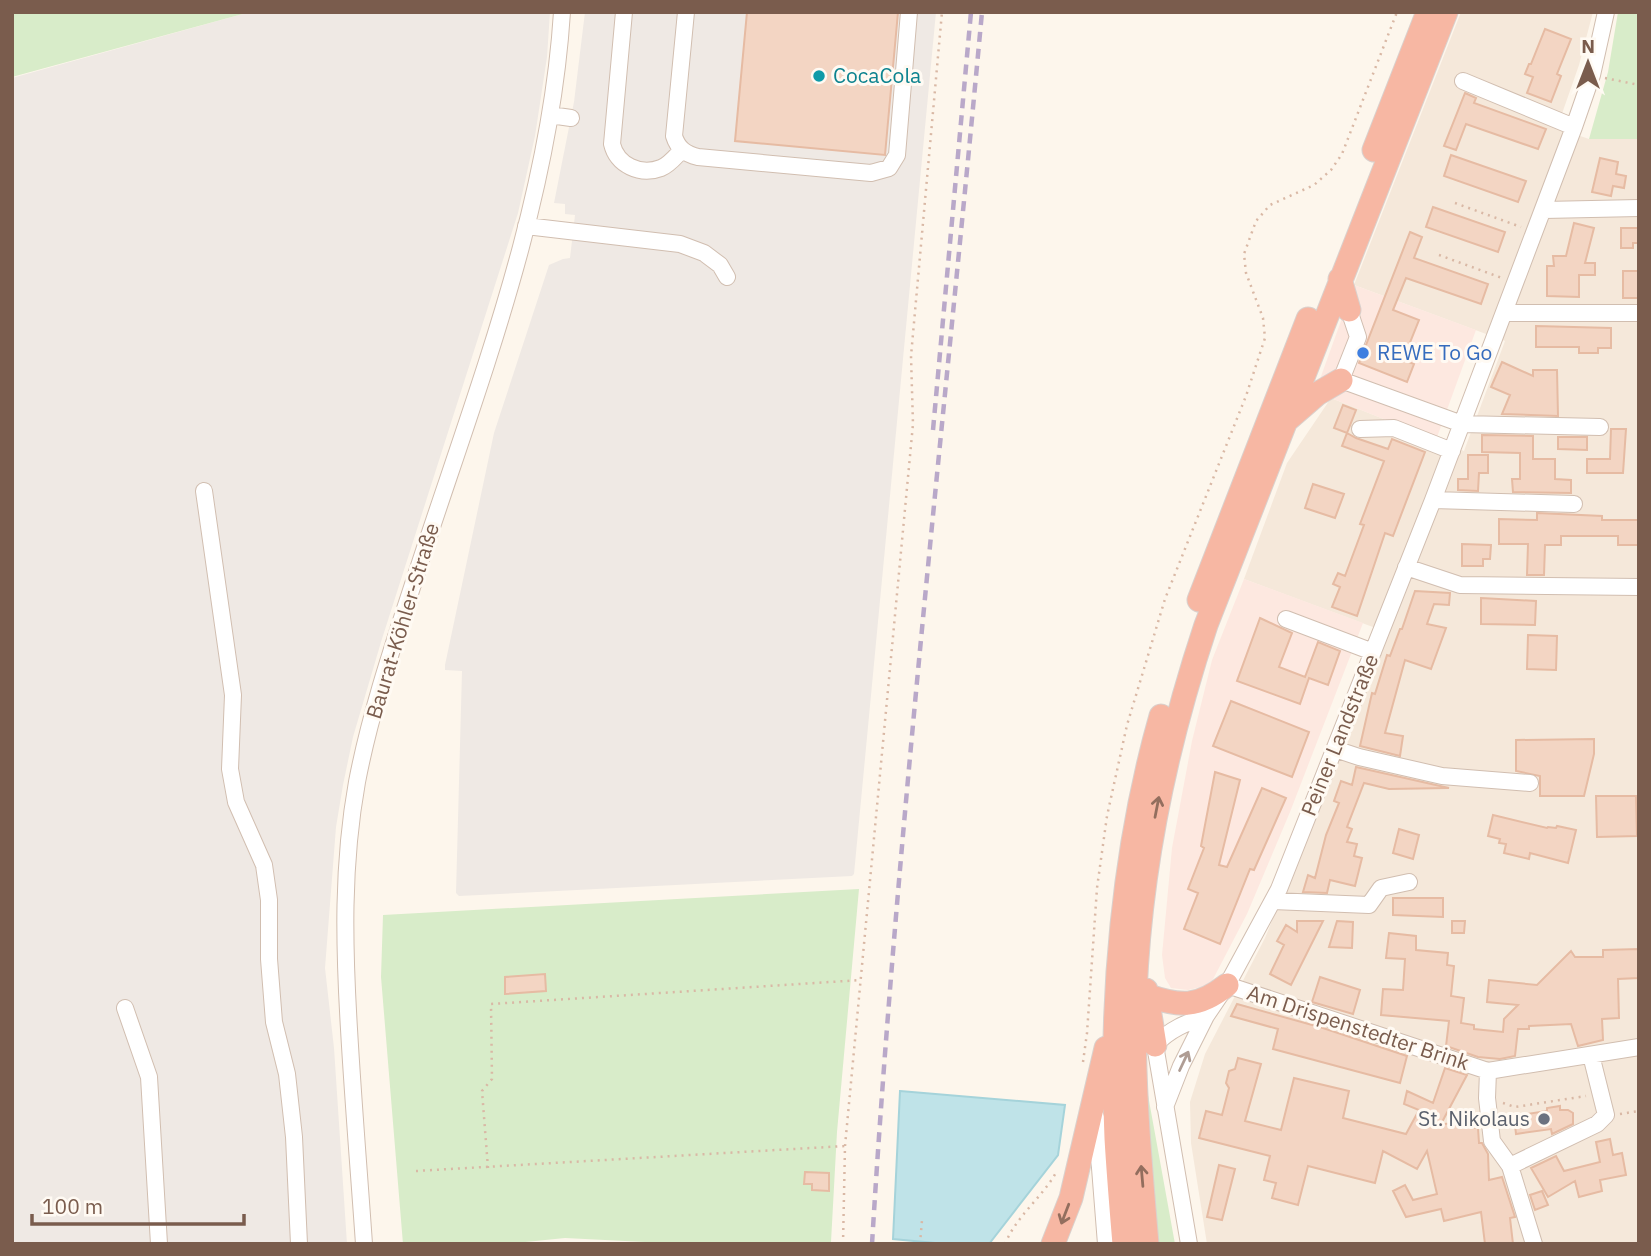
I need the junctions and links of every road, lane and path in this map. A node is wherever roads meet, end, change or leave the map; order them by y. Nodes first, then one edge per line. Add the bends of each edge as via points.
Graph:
1 (562, 12) edge
2 (624, 12) edge
3 (686, 12) edge
4 (909, 12) edge
5 (942, 12) edge
6 (1398, 12) edge
7 (1428, 12) edge
8 (1446, 12) edge
9 (1606, 12) edge
10 (1592, 75) junction
11 (1463, 82) dead end
12 (1639, 85) edge
13 (550, 115) junction
14 (572, 118) dead end
15 (1574, 127) junction
16 (682, 150) junction
17 (1455, 203) dead end
18 (1639, 208) edge
19 (1544, 210) junction
20 (526, 226) junction
21 (1536, 232) junction
22 (1439, 255) dead end
23 (727, 277) dead end
24 (1340, 279) junction
25 (1516, 284) junction
26 (1349, 310) joint
27 (1505, 313) junction
28 (1639, 313) edge
29 (1341, 380) junction
30 (1285, 422) junction
31 (1462, 424) junction
32 (1600, 427) dead end
33 (1360, 429) dead end
34 (1452, 451) junction
35 (204, 491) dead end
36 (1433, 500) junction
37 (1574, 504) dead end
38 (1406, 567) junction
39 (1639, 587) edge
40 (1286, 619) dead end
41 (1373, 652) junction
42 (1335, 749) junction
43 (1530, 783) dead end
44 (1409, 882) dead end
45 (1273, 901) junction
46 (1139, 923) junction
47 (861, 980) junction
48 (1227, 985) junction
49 (1117, 991) junction
50 (1146, 995) junction
51 (125, 1008) dead end
52 (1206, 1016) junction
53 (1155, 1045) junction
54 (1639, 1047) edge
55 (1591, 1055) junction
56 (1488, 1070) junction
57 (1081, 1073) dead end
58 (1603, 1094) junction
59 (1487, 1098) junction
60 (1095, 1100) junction
61 (1165, 1107) junction
62 (1639, 1111) edge
63 (1606, 1115) junction
64 (845, 1146) junction
65 (1061, 1164) dead end
66 (1510, 1166) junction
67 (488, 1168) junction
68 (416, 1171) dead end
69 (922, 1220) dead end
70 (159, 1244) edge
71 (299, 1244) edge
72 (365, 1244) edge
73 (843, 1244) edge
74 (920, 1244) edge
75 (1005, 1244) edge
76 (1054, 1244) edge
77 (1107, 1244) edge
78 (1124, 1244) edge
79 (1147, 1244) edge
80 (1189, 1244) edge
81 (1534, 1244) edge

1 - 13 street, Baurat-Köhler-Straße
2 - 16 street via 614,152 624,165 653,169
3 - 16 street via 674,136
4 - 16 street via 897,155 889,168 871,173 698,157
5 - 47 path via 911,356 912,424
6 - 57 path via 1342,154 1314,185 1270,205 1256,221 1244,254 1265,338 1165,599 1126,725 1098,876
7 - 49 highway via 1174,670 1142,788
8 - 24 highway
9 - 10 street, Peiner Landstraße
10 - 12 path
10 - 15 street, Peiner Landstraße
11 - 15 street
13 - 14 street
13 - 20 street, Baurat-Köhler-Straße
15 - 19 street, Peiner Landstraße
17 - 21 path
18 - 19 street
19 - 21 street, Peiner Landstraße
20 - 23 street via 680,244 704,253
20 - 72 street, Baurat-Köhler-Straße via 374,705 349,834 344,935
21 - 25 street, Peiner Landstraße
22 - 25 path
24 - 26 highway
24 - 30 highway
25 - 27 street, Peiner Landstraße
26 - 29 street via 1357,337
27 - 28 street
27 - 31 street, Peiner Landstraße
29 - 30 highway
29 - 31 street
46 -> 30 highway via 1161,785 1185,688
31 - 32 street
31 - 34 street, Peiner Landstraße
33 - 34 street via 1394,428
34 - 36 street, Peiner Landstraße
35 - 71 street via 233,695 230,769 236,802 264,865 269,900 274,1022 287,1074
36 - 37 street
36 - 38 street, Peiner Landstraße
38 - 39 street via 1460,585
38 - 41 street, Peiner Landstraße
40 - 41 street
41 - 42 street, Peiner Landstraße
42 - 43 street via 1442,776
42 - 45 street, Peiner Landstraße
44 - 45 street via 1381,888 1369,905
45 - 48 street, Peiner Landstraße
46 - 50 highway
79 -> 46 highway via 1136,1059
47 - 64 path
47 - 67 path via 491,1004 492,1079 482,1091
48 - 50 highway via 1200,1002 1172,1003
48 - 52 street, Peiner Landstraße
48 - 56 street, Am Drispenstedter Brink
49 - 60 highway
49 - 78 highway via 1116,1136
50 - 53 highway
51 - 70 street via 149,1077
52 - 53 street via 1178,1026
61 -> 52 street, Peiner Landstraße
53 - 61 street
54 - 55 street, Am Drispenstedter Brink
55 - 56 street, Am Drispenstedter Brink
55 - 58 street
56 - 59 street, Am Drispenstedter Brink
58 - 59 path via 1515,1107
58 - 63 street
59 - 66 street, Am Drispenstedter Brink via 1492,1142
60 -> 76 highway via 1071,1198
60 - 77 street
61 - 80 street
62 - 63 path
63 - 66 street via 1597,1124
64 - 67 path
64 - 73 path
65 - 75 path via 1048,1187 1013,1225
66 - 81 street, Am Drispenstedter Brink
67 - 68 path
69 - 74 path

